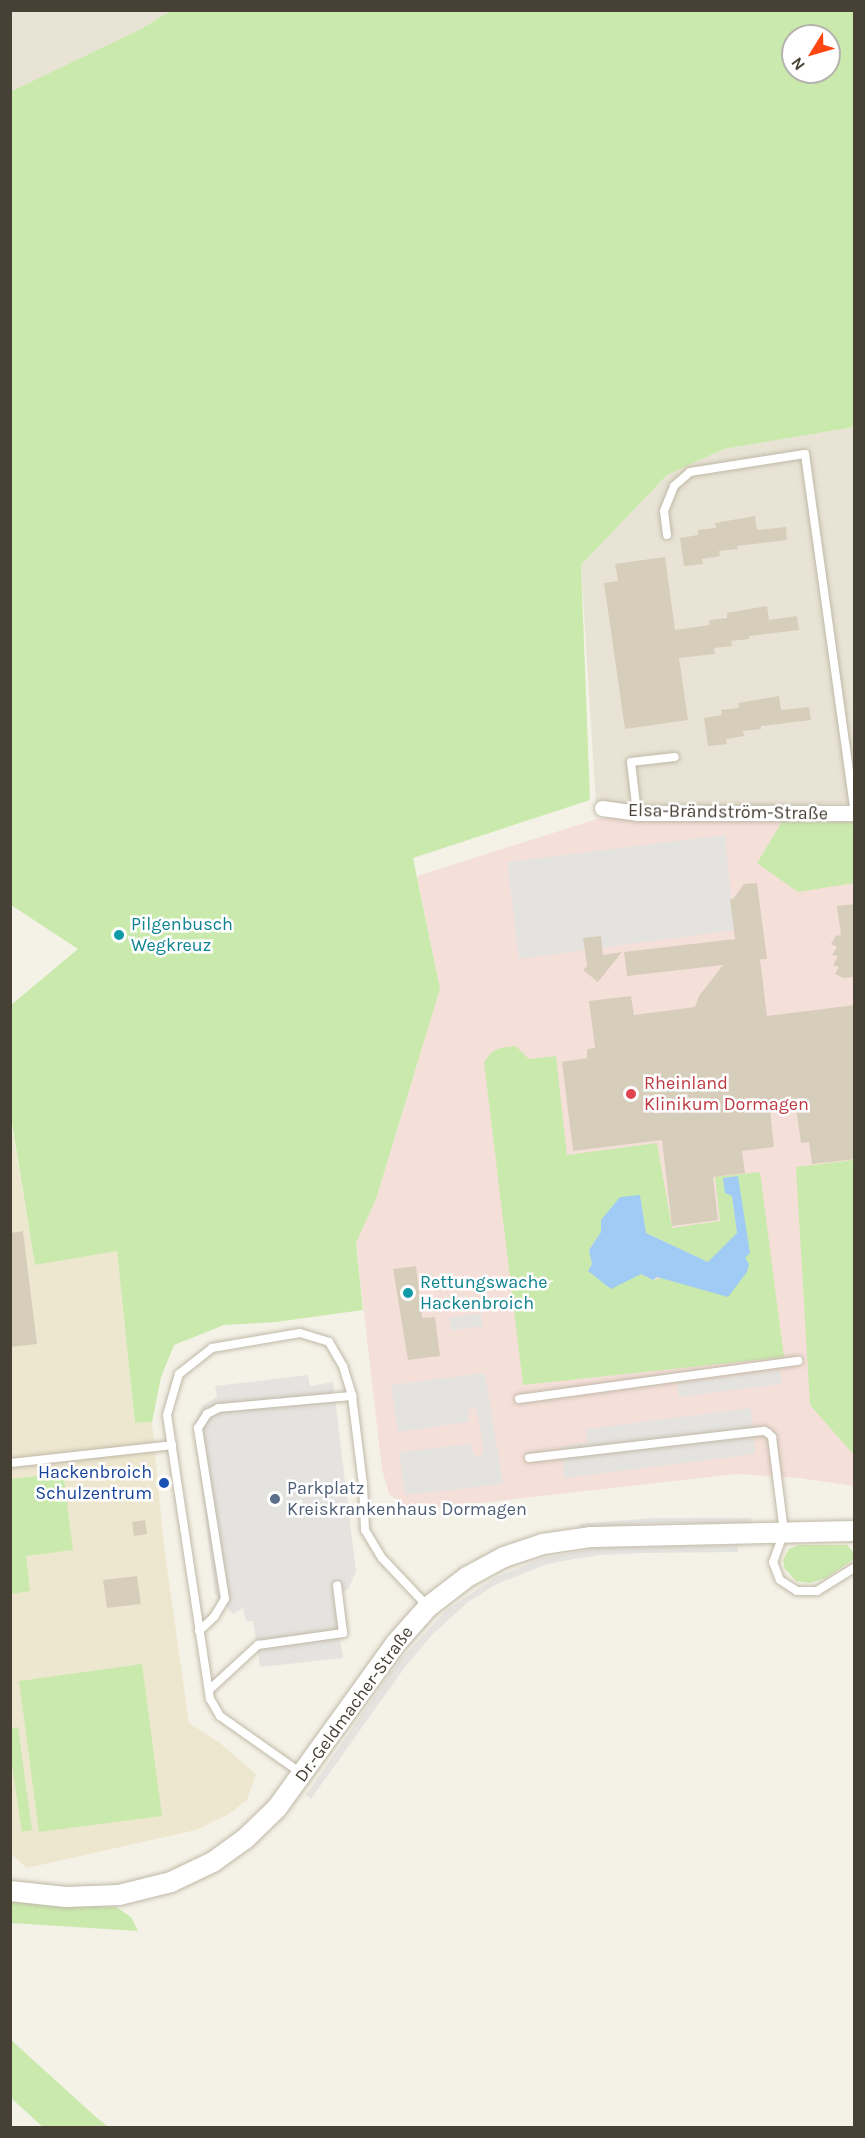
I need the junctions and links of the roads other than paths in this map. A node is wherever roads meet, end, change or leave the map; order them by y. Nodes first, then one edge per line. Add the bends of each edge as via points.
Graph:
1 (667, 535) dead end
2 (851, 755) edge
3 (675, 757) dead end
4 (602, 808) dead end
5 (855, 811) edge
6 (637, 813) junction
7 (798, 1361) dead end
8 (352, 1396) junction
9 (519, 1399) dead end
10 (172, 1445) junction
11 (529, 1458) dead end
12 (10, 1463) edge
13 (855, 1531) edge
14 (784, 1532) junction
15 (855, 1568) edge
16 (337, 1585) dead end
17 (428, 1607) junction
18 (199, 1631) junction
19 (209, 1690) junction
20 (303, 1775) junction
21 (10, 1891) edge

1 - 2 lane via 664,511 674,486 690,472 805,454
2 - 5 lane
3 - 6 lane via 631,762
4 - 6 street, Elsa-Brändström-Straße
5 - 6 street, Elsa-Brändström-Straße
7 - 9 lane
8 - 10 lane via 343,1366 329,1342 300,1333 212,1348 179,1374 167,1415
8 - 17 lane via 365,1530 382,1558
8 - 18 lane via 219,1408 207,1414 198,1428 225,1599
10 - 12 lane
10 - 18 lane
11 - 14 lane via 764,1431 772,1437
13 - 14 street, Dr.-Geldmacher-Straße
14 - 15 lane via 773,1562 780,1580 797,1591 817,1591
14 - 17 street, Dr.-Geldmacher-Straße via 621,1535 543,1544 504,1557 467,1577
16 - 19 lane via 343,1633 258,1645
17 - 20 street, Dr.-Geldmacher-Straße via 396,1643
18 - 19 lane
19 - 20 lane via 220,1716
20 - 21 street, Dr.-Geldmacher-Straße via 245,1839 213,1862 171,1882 119,1895 66,1897

